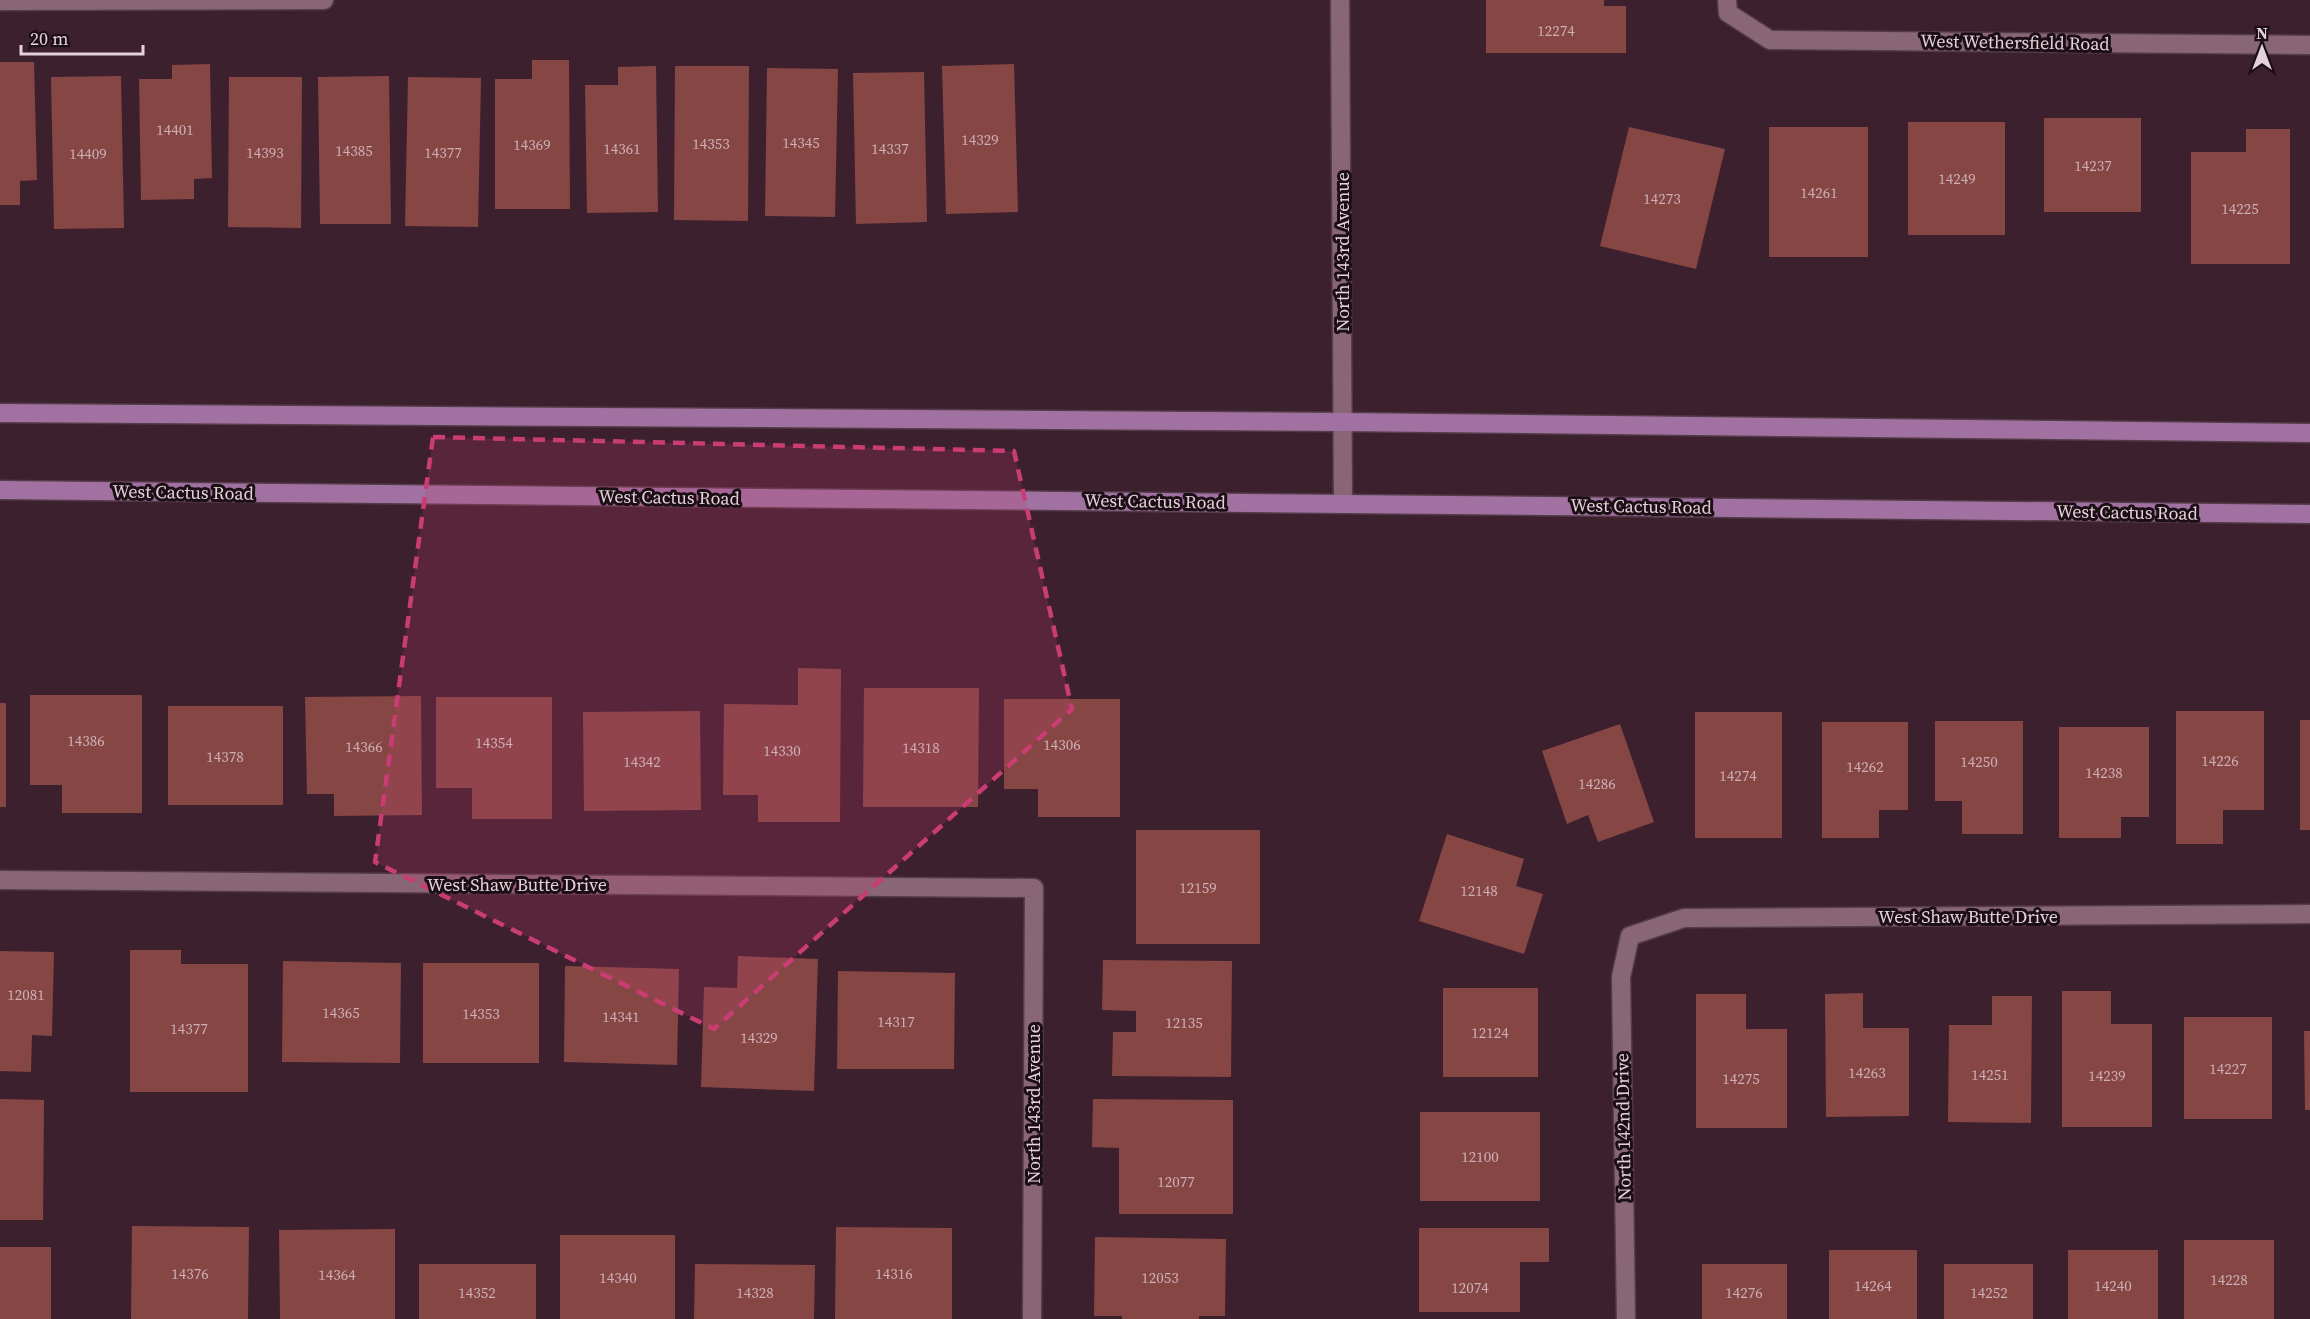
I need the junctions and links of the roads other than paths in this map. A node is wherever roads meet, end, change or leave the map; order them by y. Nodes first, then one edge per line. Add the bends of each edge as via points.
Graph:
1 (324, 0) edge
2 (1340, 0) edge
3 (0, 2) edge
4 (1728, 7) edge
5 (2310, 45) edge
6 (0, 413) edge
7 (1343, 422) junction
8 (2310, 433) edge
9 (0, 490) edge
10 (1343, 503) junction
11 (2310, 514) edge
12 (0, 880) edge
13 (1034, 888) joint
14 (2310, 914) edge
15 (1630, 936) joint
16 (1032, 1319) edge
17 (1626, 1319) edge

1 - 3 street
2 - 7 street, North 143rd Avenue
4 - 5 street, West Wethersfield Road via 1770,40
6 - 7 main road
7 - 8 main road
7 - 10 street, North 143rd Avenue
9 - 10 main road, West Cactus Road
10 - 11 main road, West Cactus Road
12 - 13 street, West Shaw Butte Drive
13 - 16 street, North 143rd Avenue
14 - 15 street, West Shaw Butte Drive via 1684,918
15 - 17 street, North 142nd Drive via 1621,977

